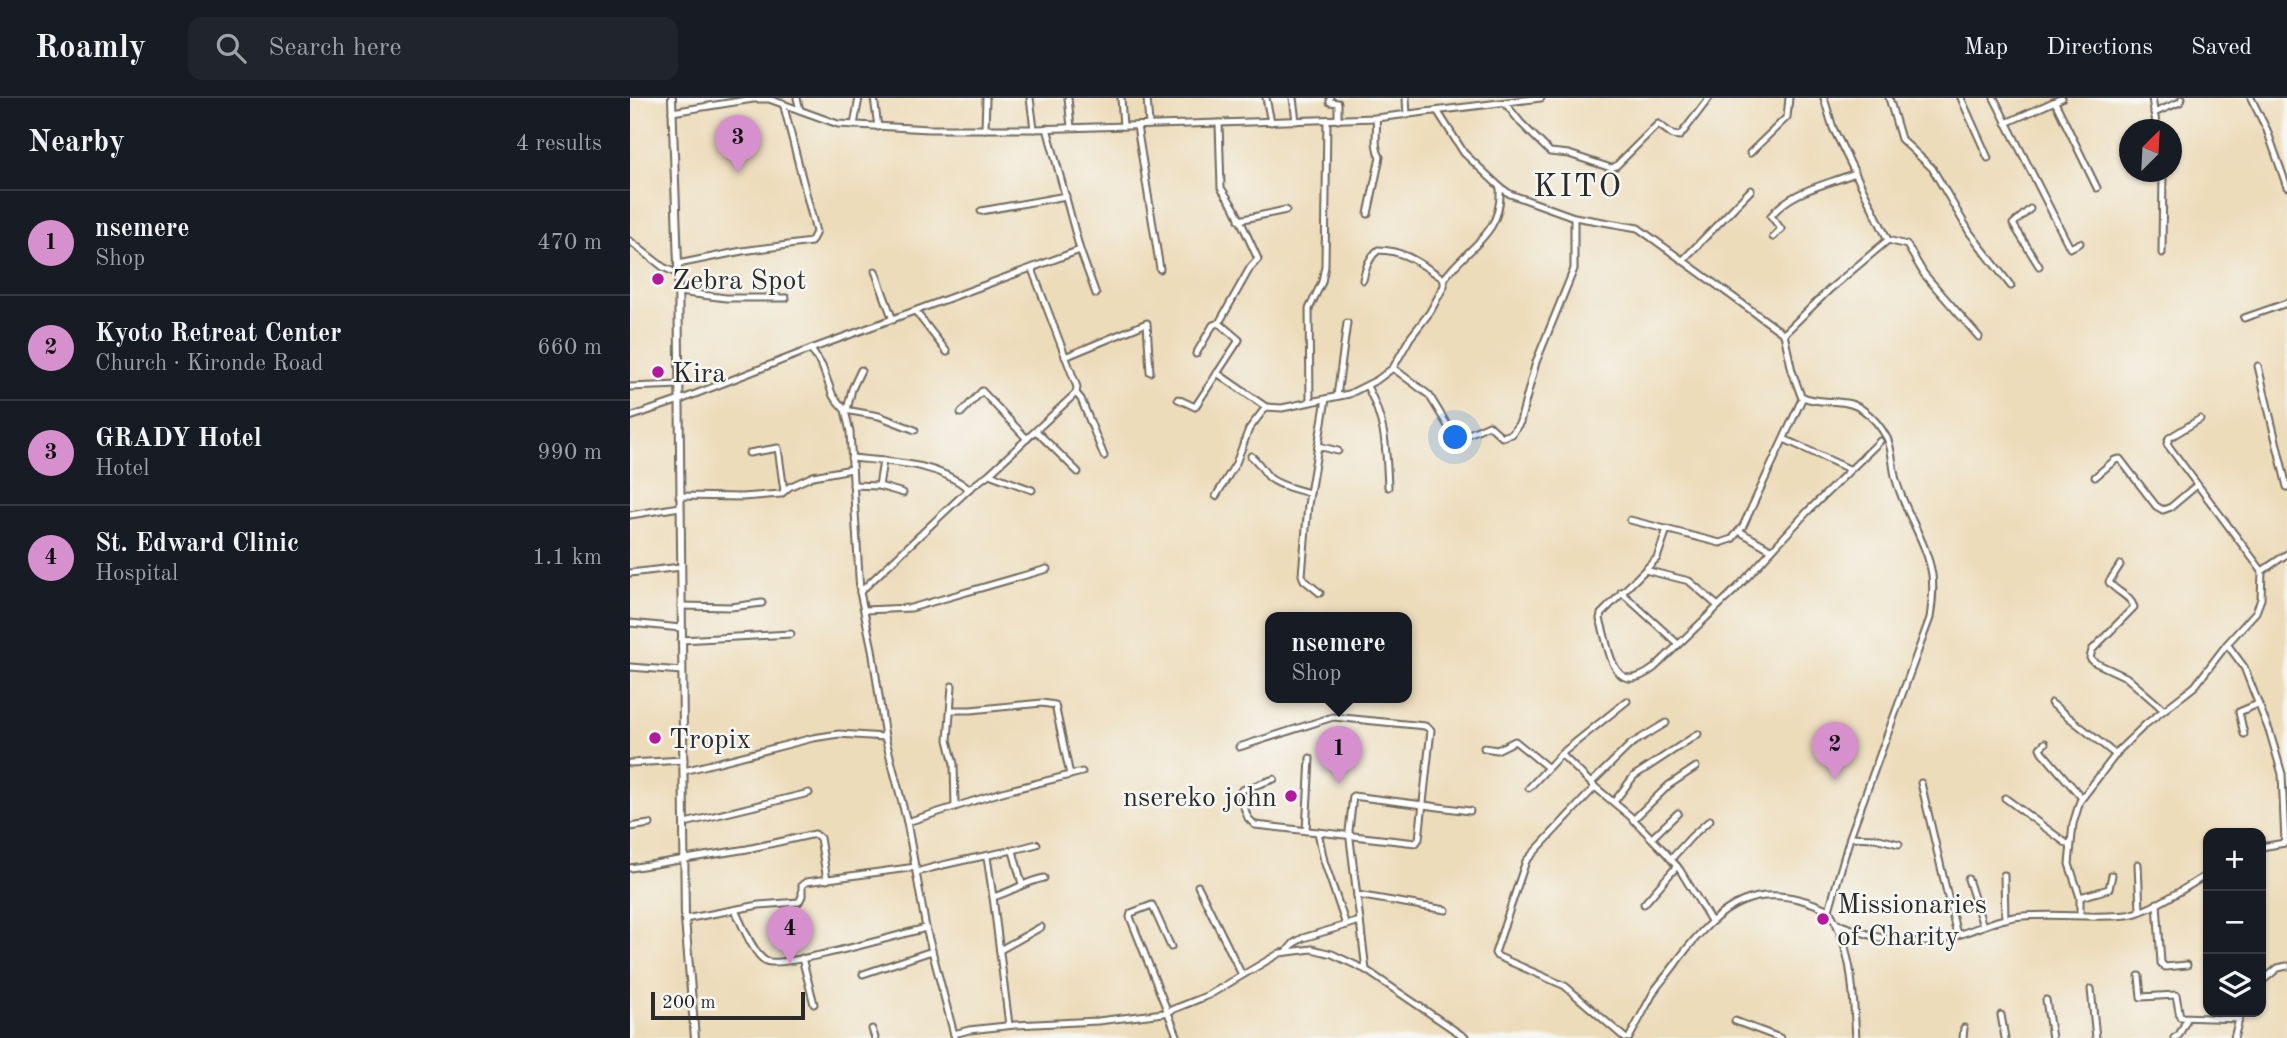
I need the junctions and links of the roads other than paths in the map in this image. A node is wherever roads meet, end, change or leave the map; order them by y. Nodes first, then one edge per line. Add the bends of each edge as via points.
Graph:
1 (672, 98) edge
2 (797, 98) edge
3 (859, 98) edge
4 (874, 98) edge
5 (986, 98) edge
6 (1030, 98) edge
7 (1068, 98) edge
8 (1121, 98) edge
9 (1147, 98) edge
10 (1266, 98) edge
11 (1293, 98) edge
12 (1329, 98) edge
13 (1406, 98) edge
14 (1541, 98) edge
15 (1709, 98) edge
16 (1789, 98) edge
17 (1824, 98) edge
18 (1889, 98) edge
19 (1961, 98) edge
20 (1994, 98) edge
21 (2062, 98) edge
22 (2152, 98) edge
23 (2182, 98) edge
24 (2251, 98) edge
25 (2055, 102) junction
26 (783, 103) junction
27 (1505, 103) junction
28 (800, 110) junction
29 (672, 112) junction
30 (1438, 112) junction
31 (2154, 113) junction
32 (1407, 115) junction
33 (1376, 118) junction
34 (2155, 119) edge
35 (1327, 120) junction
36 (1339, 120) junction
37 (1296, 121) junction
38 (1271, 122) junction
39 (1219, 123) junction
40 (2006, 123) junction
41 (854, 125) junction
42 (1149, 125) junction
43 (1123, 126) junction
44 (1137, 126) junction
45 (878, 127) junction
46 (1071, 127) junction
47 (1047, 128) junction
48 (985, 129) junction
49 (1034, 129) junction
50 (1750, 153) dead end
51 (1988, 158) dead end
52 (1855, 173) junction
53 (2163, 182) edge
54 (1500, 187) junction
55 (2287, 187) edge
56 (2097, 188) dead end
57 (1751, 190) dead end
58 (1066, 196) junction
59 (2030, 209) dead end
60 (1286, 210) dead end
61 (981, 212) dead end
62 (1368, 214) dead end
63 (1574, 217) junction
64 (1239, 220) junction
65 (1773, 237) dead end
66 (1888, 240) junction
67 (630, 241) edge
68 (2080, 243) dead end
69 (1080, 250) junction
70 (2162, 253) dead end
71 (1683, 260) junction
72 (678, 264) junction
73 (2039, 265) dead end
74 (1032, 269) junction
75 (1160, 269) dead end
76 (875, 271) dead end
77 (678, 274) junction
78 (1444, 279) junction
79 (1363, 280) dead end
80 (2011, 286) dead end
81 (679, 292) junction
82 (1096, 294) dead end
83 (786, 298) dead end
84 (2287, 303) edge
85 (916, 312) junction
86 (2244, 318) dead end
87 (893, 320) junction
88 (1219, 323) junction
89 (1347, 323) dead end
90 (1784, 334) junction
91 (1979, 337) dead end
92 (811, 349) junction
93 (947, 352) dead end
94 (1196, 354) dead end
95 (1065, 357) junction
96 (2258, 366) dead end
97 (1393, 368) junction
98 (861, 370) dead end
99 (1150, 372) dead end
100 (1217, 373) junction
101 (680, 385) junction
102 (1367, 386) junction
103 (630, 387) edge
104 (1076, 393) junction
105 (1337, 396) junction
106 (1803, 397) junction
107 (1178, 399) dead end
108 (1326, 399) junction
109 (680, 400) junction
110 (1310, 401) junction
111 (1266, 407) junction
112 (846, 410) junction
113 (961, 413) dead end
114 (630, 417) edge
115 (2200, 419) dead end
116 (915, 430) dead end
117 (1036, 431) junction
118 (1027, 439) junction
119 (1784, 439) junction
120 (1880, 441) dead end
121 (1318, 446) junction
122 (1338, 451) dead end
123 (749, 453) dead end
124 (1104, 456) dead end
125 (1251, 456) dead end
126 (851, 458) junction
127 (883, 461) junction
128 (852, 469) junction
129 (1849, 469) junction
130 (1078, 472) dead end
131 (989, 474) junction
132 (2095, 477) dead end
133 (853, 485) junction
134 (2197, 485) junction
135 (879, 486) junction
136 (1388, 487) dead end
137 (2287, 487) edge
138 (969, 489) junction
139 (1032, 490) dead end
140 (783, 491) junction
141 (903, 493) dead end
142 (1310, 493) junction
143 (679, 496) junction
144 (1216, 496) dead end
145 (680, 508) junction
146 (630, 515) edge
147 (1630, 520) dead end
148 (1667, 530) junction
149 (1739, 531) junction
150 (1772, 550) junction
151 (2287, 554) edge
152 (2120, 565) dead end
153 (681, 567) junction
154 (1047, 569) dead end
155 (1645, 570) junction
156 (2262, 571) junction
157 (630, 573) edge
158 (860, 592) junction
159 (1621, 592) junction
160 (1320, 593) dead end
161 (762, 603) dead end
162 (681, 606) junction
163 (1718, 606) junction
164 (864, 610) junction
165 (630, 623) edge
166 (681, 628) junction
167 (791, 634) dead end
168 (681, 640) junction
169 (1678, 644) junction
170 (2227, 644) junction
171 (630, 667) edge
172 (682, 671) junction
173 (952, 686) dead end
174 (1627, 701) dead end
175 (2051, 703) dead end
176 (2258, 704) junction
177 (951, 710) junction
178 (2164, 710) junction
179 (1666, 723) dead end
180 (1698, 734) dead end
181 (2245, 734) dead end
182 (885, 737) junction
183 (2045, 743) dead end
184 (1239, 747) dead end
185 (1484, 748) dead end
186 (1561, 754) junction
187 (2116, 755) junction
188 (1310, 758) dead end
189 (684, 760) junction
190 (630, 763) edge
191 (1547, 767) junction
192 (1696, 767) dead end
193 (684, 771) junction
194 (1082, 772) dead end
195 (1070, 775) junction
196 (1274, 779) dead end
197 (1921, 783) dead end
198 (1593, 785) junction
199 (1529, 788) dead end
200 (809, 793) dead end
201 (2006, 798) dead end
202 (2082, 798) junction
203 (1614, 802) junction
204 (1424, 805) junction
205 (955, 807) junction
206 (1470, 811) dead end
207 (1678, 813) dead end
208 (1633, 820) junction
209 (1710, 820) dead end
210 (907, 822) junction
211 (685, 823) junction
212 (650, 824) dead end
213 (630, 827) edge
214 (1306, 831) junction
215 (1318, 832) junction
216 (1350, 835) junction
217 (1850, 837) junction
218 (1652, 838) junction
219 (2286, 843) edge
220 (1037, 844) dead end
221 (1899, 844) dead end
222 (2070, 846) junction
223 (2266, 846) edge
224 (1013, 850) junction
225 (986, 857) junction
226 (685, 858) junction
227 (1671, 859) junction
228 (2138, 864) dead end
229 (1677, 866) junction
230 (630, 868) edge
231 (916, 869) junction
232 (2112, 874) dead end
233 (2004, 875) dead end
234 (2203, 877) edge
235 (1044, 878) dead end
236 (1968, 879) dead end
237 (827, 880) junction
238 (1021, 884) junction
239 (1198, 886) dead end
240 (1357, 895) junction
241 (993, 897) junction
242 (2080, 897) junction
243 (2157, 903) junction
244 (1644, 904) dead end
245 (735, 910) junction
246 (1446, 910) dead end
247 (1829, 910) junction
248 (2140, 911) junction
249 (2080, 915) junction
250 (685, 919) junction
251 (2005, 919) junction
252 (1360, 921) junction
253 (1711, 921) junction
254 (1838, 924) junction
255 (1346, 925) junction
256 (1983, 926) junction
257 (1041, 927) dead end
258 (926, 928) junction
259 (1957, 935) junction
260 (1171, 947) dead end
261 (1000, 950) junction
262 (1288, 950) junction
263 (932, 951) junction
264 (802, 958) junction
265 (2187, 965) dead end
266 (2287, 966) edge
267 (1366, 970) junction
268 (863, 974) dead end
269 (1242, 975) junction
270 (2139, 976) dead end
271 (2266, 978) edge
272 (2091, 989) dead end
273 (2046, 1000) dead end
274 (814, 1004) dead end
275 (1169, 1012) junction
276 (2001, 1015) dead end
277 (2186, 1019) junction
278 (2239, 1019) joint
279 (1735, 1021) dead end
280 (1009, 1026) junction
281 (1964, 1028) dead end
282 (872, 1029) dead end
283 (1757, 1029) junction
284 (955, 1036) edge
285 (695, 1038) edge
286 (876, 1038) edge
287 (1178, 1038) edge
288 (1466, 1038) edge
289 (1627, 1038) edge
290 (1753, 1038) edge
291 (1780, 1038) edge
292 (1856, 1038) edge
293 (1963, 1038) edge
294 (2005, 1038) edge
295 (2052, 1038) edge
296 (2096, 1038) edge
297 (2174, 1038) edge
298 (2234, 1038) edge

1 - 29 street
2 - 28 street
3 - 41 street
4 - 45 street
5 - 48 street
6 - 49 street
7 - 46 street
8 - 43 street
9 - 42 street
10 - 38 street
11 - 37 street
12 - 36 street via 1338,103
13 - 32 street
14 - 27 street
15 - 27 street via 1681,136 1658,124 1611,168 1550,152
16 - 50 street via 1787,117
17 - 52 street
18 - 80 street via 1901,139 1932,168 1970,233
19 - 51 street
20 - 40 street
21 - 25 street
22 - 31 street
23 - 31 street
24 - 55 street
25 - 40 street
25 - 56 street
26 - 28 street
26 - 29 street via 753,99
26 - 72 street via 815,238
27 - 30 street
28 - 41 street
29 - 72 street
30 - 32 street
30 - 54 street via 1464,153
31 - 34 street
32 - 33 street
33 - 36 street
33 - 62 street via 1380,157
35 - 36 street
35 - 37 street
35 - 110 street via 1325,266 1310,309
37 - 38 street
38 - 39 street
39 - 42 street
39 - 64 street via 1221,188
40 - 68 street via 2070,248
41 - 45 street
42 - 44 street
43 - 44 street
43 - 46 street
44 - 75 street
45 - 48 street
46 - 47 street
47 - 49 street
47 - 58 street
48 - 49 street
52 - 65 street via 1779,206 1771,216 1781,229
52 - 66 street
53 - 70 street
54 - 63 street
54 - 78 street via 1491,229
57 - 71 street
58 - 61 street
58 - 69 street
59 - 73 street via 2013,224
60 - 64 street
63 - 71 street via 1638,228
63 - 97 street via 1574,269 1512,434 1502,437 1489,425 1454,436 1429,395
64 - 88 street via 1258,259
66 - 90 street
66 - 91 street via 1907,245 1924,274
67 - 77 street
69 - 74 street
69 - 82 street
71 - 90 street
72 - 77 street
74 - 85 street
74 - 95 street
76 - 87 street
77 - 81 street
78 - 79 street via 1407,255 1378,250 1367,263
78 - 97 street via 1435,304
81 - 83 street
81 - 101 street
84 - 86 street
85 - 87 street
85 - 93 street
87 - 92 street
88 - 94 street via 1213,325
88 - 100 street via 1239,340
89 - 105 street
90 - 106 street
92 - 109 street
92 - 112 street via 832,396
95 - 99 street via 1147,323
95 - 104 street
96 - 137 street
97 - 102 street
98 - 112 street
100 - 107 street via 1195,407
100 - 111 street
101 - 103 street
101 - 109 street
102 - 105 street
102 - 136 street via 1385,432
104 - 117 street
104 - 124 street
105 - 108 street
106 - 119 street
106 - 217 street via 1856,405 1875,421 1890,447 1896,479 1933,579 1930,618
108 - 110 street
108 - 121 street
109 - 114 street
109 - 143 street
110 - 111 street
111 - 144 street via 1249,429
112 - 116 street
112 - 126 street
113 - 118 street via 982,391
115 - 134 street via 2167,441
117 - 118 street
117 - 130 street
118 - 131 street
119 - 129 street
119 - 149 street
120 - 129 street
121 - 122 street
121 - 142 street
123 - 140 street via 778,448
125 - 142 street via 1278,483
126 - 127 street
126 - 128 street
127 - 135 street
127 - 138 street via 924,466
128 - 133 street
128 - 140 street via 813,476
129 - 150 street
131 - 138 street
131 - 139 street
132 - 134 street via 2120,459 2163,510
133 - 135 street
133 - 158 street
134 - 156 street
135 - 141 street
138 - 158 street
140 - 143 street via 768,496
142 - 160 street via 1302,575
143 - 145 street
145 - 146 street
145 - 153 street
147 - 148 street
148 - 149 street via 1720,543
148 - 155 street via 1659,555
149 - 150 street
150 - 163 street
151 - 156 street
152 - 178 street via 2109,582 2132,600 2134,607 2092,650 2090,658 2126,677
153 - 157 street
153 - 162 street
154 - 164 street via 911,608
155 - 159 street
155 - 163 street via 1689,581
156 - 170 street via 2259,606
158 - 164 street
159 - 169 street
159 - 169 street via 1604,608 1600,619 1620,676 1641,678
161 - 162 street
162 - 166 street
163 - 169 street
164 - 182 street
165 - 166 street
166 - 168 street
167 - 168 street
168 - 172 street
170 - 176 street via 2244,667
170 - 178 street via 2195,686
171 - 172 street
172 - 189 street
173 - 177 street
174 - 186 street
175 - 187 street
176 - 181 street via 2239,712
176 - 219 street via 2282,774
177 - 195 street via 1055,705
177 - 205 street via 948,748 954,764
178 - 187 street
179 - 198 street via 1631,744
180 - 203 street via 1634,776
182 - 193 street via 839,734 813,738
182 - 210 street
183 - 202 street via 2042,752
184 - 204 street via 1333,717 1425,726 1432,733
185 - 191 street via 1497,750 1515,741
186 - 191 street
186 - 198 street
187 - 202 street
188 - 214 street
189 - 190 street
189 - 193 street
191 - 199 street
192 - 208 street via 1669,785
193 - 211 street
194 - 195 street
195 - 205 street
196 - 214 street via 1240,792 1248,818 1260,827
197 - 259 street
198 - 203 street
198 - 289 street via 1526,861 1495,953 1565,986
200 - 211 street
201 - 222 street
202 - 222 street
203 - 208 street
204 - 206 street
204 - 216 street via 1416,843
204 - 216 street via 1353,796
205 - 210 street
207 - 218 street
208 - 218 street
209 - 227 street
210 - 231 street
211 - 226 street
212 - 213 street
214 - 215 street
215 - 216 street
215 - 255 street
216 - 240 street
217 - 221 street
217 - 247 street
218 - 227 street
219 - 223 street
220 - 224 street
222 - 242 street via 2069,864
224 - 225 street
224 - 238 street
225 - 231 street
225 - 241 street
226 - 230 street
226 - 237 street via 815,834 820,838
226 - 250 street
227 - 229 street
228 - 248 street
229 - 244 street
229 - 253 street
231 - 237 street
231 - 258 street
232 - 242 street via 2109,889
233 - 251 street
234 - 243 street
235 - 238 street
236 - 256 street
237 - 245 street via 804,883 799,902
238 - 241 street via 1017,890
239 - 269 street
240 - 246 street
240 - 252 street
241 - 261 street
242 - 249 street
243 - 248 street
243 - 265 street via 2161,963 2165,967
245 - 250 street
245 - 264 street via 761,958 777,963
247 - 253 street via 1794,897 1767,896 1730,906
247 - 254 street
248 - 249 street
249 - 251 street
250 - 285 street
251 - 256 street
252 - 255 street
252 - 267 street
253 - 289 street via 1656,988
254 - 259 street via 1898,942
254 - 292 street via 1849,953
255 - 262 street via 1298,940
256 - 259 street
257 - 261 street
258 - 263 street
258 - 264 street
260 - 275 street via 1152,905 1131,913
261 - 280 street
262 - 267 street via 1322,951
262 - 269 street
263 - 268 street
263 - 284 street
264 - 274 street
266 - 271 street
267 - 288 street
269 - 275 street via 1209,996
270 - 277 street via 2141,997 2176,996 2179,1016
272 - 296 street
273 - 295 street
275 - 280 street
275 - 287 street
276 - 294 street
277 - 278 street
277 - 297 street
278 - 298 street
279 - 283 street
280 - 284 street
281 - 293 street
282 - 286 street
283 - 290 street
283 - 291 street

